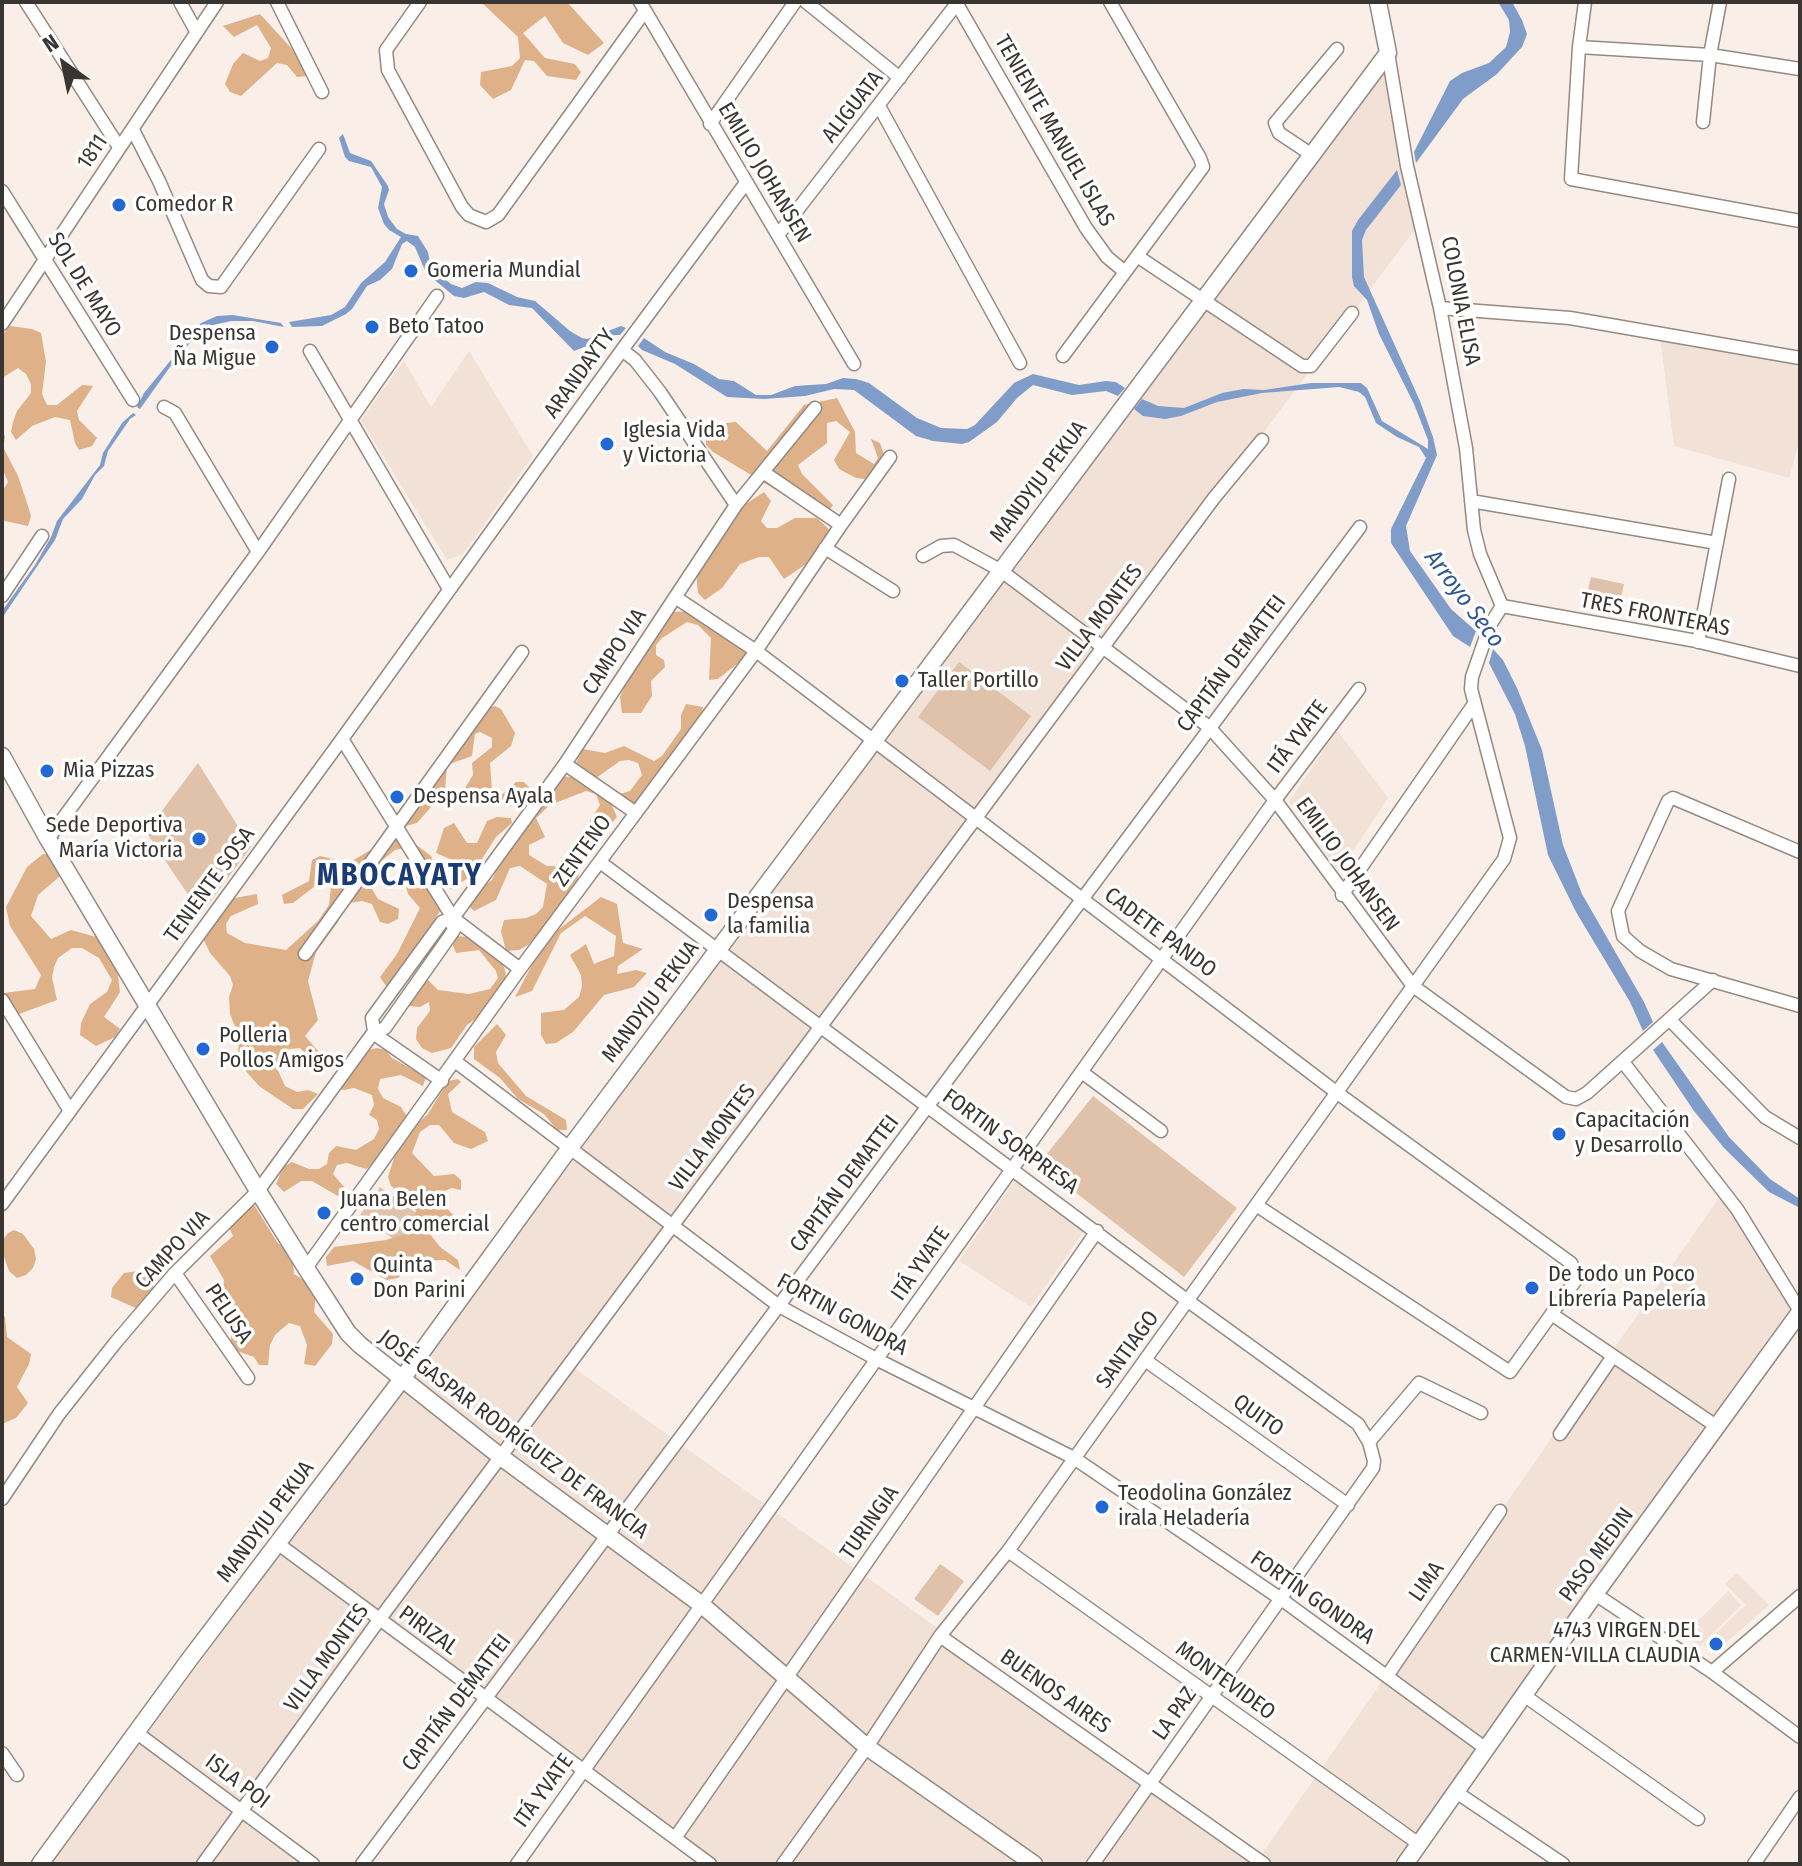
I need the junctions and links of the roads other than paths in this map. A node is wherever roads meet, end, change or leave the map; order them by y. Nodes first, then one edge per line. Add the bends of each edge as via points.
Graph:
1 (26, 2) edge
2 (180, 2) edge
3 (217, 2) edge
4 (277, 2) edge
5 (420, 2) edge
6 (795, 2) edge
7 (806, 2) edge
8 (1110, 2) edge
9 (1378, 2) edge
10 (1585, 2) edge
11 (1720, 2) edge
12 (958, 3) edge
13 (642, 6) edge
14 (196, 31) junction
15 (1579, 47) junction
16 (1337, 49) dead end
17 (1388, 53) junction
18 (1710, 55) junction
19 (1800, 69) edge
20 (900, 78) junction
21 (322, 92) dead end
22 (879, 106) junction
23 (1703, 122) dead end
24 (710, 124) junction
25 (133, 130) junction
26 (119, 147) junction
27 (319, 149) dead end
28 (1312, 155) junction
29 (745, 184) junction
30 (2, 191) edge
31 (1800, 221) edge
32 (778, 235) junction
33 (1137, 256) junction
34 (44, 261) junction
35 (1125, 272) junction
36 (437, 296) dead end
37 (1202, 301) junction
38 (1440, 308) junction
39 (1352, 313) dead end
40 (2, 324) edge
41 (623, 348) junction
42 (310, 351) dead end
43 (1063, 356) dead end
44 (1800, 358) edge
45 (1020, 363) dead end
46 (854, 364) dead end
47 (133, 400) dead end
48 (164, 407) dead end
49 (815, 408) dead end
50 (349, 419) junction
51 (1262, 440) dead end
52 (890, 457) dead end
53 (763, 472) junction
54 (1729, 479) dead end
55 (1471, 501) junction
56 (736, 505) junction
57 (841, 525) junction
58 (1360, 527) dead end
59 (42, 536) dead end
60 (1717, 543) junction
61 (825, 548) junction
62 (258, 552) junction
63 (923, 556) dead end
64 (1000, 570) junction
65 (449, 589) junction
66 (893, 591) dead end
67 (2, 596) edge
68 (675, 597) junction
69 (1502, 606) junction
70 (1698, 642) junction
71 (1104, 647) junction
72 (756, 651) junction
73 (522, 652) dead end
74 (1800, 666) edge
75 (1359, 689) dead end
76 (1474, 704) junction
77 (1209, 727) junction
78 (342, 739) junction
79 (874, 741) junction
80 (2, 756) edge
81 (565, 764) junction
82 (1275, 800) junction
83 (636, 813) junction
84 (976, 819) junction
85 (397, 826) junction
86 (48, 839) junction
87 (1800, 852) edge
88 (600, 862) junction
89 (1342, 895) junction
90 (1082, 899) junction
91 (452, 919) junction
92 (718, 950) junction
93 (305, 954) dead end
94 (1163, 961) junction
95 (520, 969) junction
96 (1713, 980) junction
97 (1413, 986) junction
98 (2, 1000) edge
99 (147, 1004) junction
100 (1800, 1006) edge
101 (1670, 1020) junction
102 (821, 1027) junction
103 (374, 1032) junction
104 (456, 1062) junction
105 (1623, 1062) junction
106 (1083, 1073) junction
107 (442, 1081) junction
108 (1336, 1092) junction
109 (928, 1107) junction
110 (70, 1111) junction
111 (1161, 1131) dead end
112 (1800, 1138) edge
113 (569, 1149) junction
114 (1014, 1169) junction
115 (258, 1191) junction
116 (2, 1204) edge
117 (1256, 1205) junction
118 (672, 1227) junction
119 (1097, 1231) junction
120 (306, 1268) junction
121 (175, 1273) junction
122 (1188, 1301) junction
123 (779, 1306) junction
124 (1800, 1312) edge
125 (1553, 1315) junction
126 (1613, 1356) junction
127 (878, 1360) junction
128 (1145, 1360) junction
129 (248, 1378) dead end
130 (402, 1379) junction
131 (975, 1407) junction
132 (1481, 1413) dead end
133 (1716, 1426) junction
134 (1560, 1434) dead end
135 (1369, 1442) junction
136 (501, 1457) junction
137 (1074, 1458) junction
138 (2, 1499) edge
139 (1348, 1505) junction
140 (1500, 1511) dead end
141 (607, 1536) junction
142 (277, 1543) junction
143 (1008, 1551) junction
144 (1595, 1594) junction
145 (1800, 1596) edge
146 (1281, 1599) junction
147 (702, 1605) junction
148 (379, 1620) junction
149 (940, 1636) junction
150 (1712, 1672) junction
151 (1387, 1676) junction
152 (786, 1679) junction
153 (1525, 1696) junction
154 (1212, 1697) junction
155 (486, 1699) junction
156 (137, 1733) junction
157 (1800, 1737) edge
158 (867, 1747) junction
159 (1485, 1748) junction
160 (2, 1753) edge
161 (584, 1771) junction
162 (17, 1775) dead end
163 (1150, 1784) junction
164 (1456, 1792) junction
165 (1800, 1797) edge
166 (241, 1811) junction
167 (1698, 1819) dead end
168 (675, 1838) junction
169 (1419, 1844) junction
170 (40, 1864) edge
171 (203, 1864) edge
172 (313, 1864) edge
173 (362, 1864) edge
174 (517, 1864) edge
175 (710, 1864) edge
176 (785, 1864) edge
177 (1034, 1864) edge
178 (1093, 1864) edge
179 (1264, 1864) edge
180 (1405, 1864) edge
181 (1563, 1864) edge
182 (1754, 1864) edge

1 - 26 street
2 - 14 street
3 - 14 street, 1811
4 - 21 street
5 - 13 street via 386,50 388,70 462,207 486,222 498,215
6 - 24 street
7 - 20 street
8 - 33 street via 1203,162 1201,172
9 - 17 street, COLONIA ELISA
10 - 15 street
11 - 18 street
12 - 20 street, ALIGUATA
12 - 35 street, TENIENTE MANUEL ISLAS via 1086,228
13 - 24 street, EMILIO JOHANSEN
14 - 25 street, 1811
15 - 18 street
15 - 31 street via 1571,179
16 - 28 street via 1275,123 1279,133
17 - 28 street, MANDYJU PEKUA
17 - 38 street, COLONIA ELISA
18 - 19 street
18 - 23 street
20 - 22 street, ALIGUATA
22 - 32 street, ALIGUATA
22 - 45 street
24 - 29 street, EMILIO JOHANSEN
25 - 26 street, 1811
25 - 27 street via 209,286 221,287
26 - 34 street, 1811
28 - 37 street, MANDYJU PEKUA
29 - 32 street, EMILIO JOHANSEN
29 - 41 street, ARANDAYTY
30 - 34 street, SOL DE MAYO
32 - 46 street, EMILIO JOHANSEN
33 - 35 street
33 - 37 street
34 - 40 street, 1811
34 - 47 street, SOL DE MAYO
35 - 43 street
36 - 50 street
37 - 39 street via 1306,367
37 - 64 street, MANDYJU PEKUA
38 - 44 street via 1570,318
38 - 55 street, COLONIA ELISA
41 - 56 street via 660,392
41 - 65 street, ARANDAYTY
42 - 50 street
48 - 62 street via 175,413
49 - 53 street, CAMPO VIA
50 - 62 street
50 - 65 street
51 - 71 street, VILLA MONTES
52 - 57 street, ZENTENO
53 - 56 street, CAMPO VIA
53 - 57 street
54 - 60 street
55 - 60 street
55 - 69 street, COLONIA ELISA via 1480,554
56 - 68 street, CAMPO VIA
57 - 61 street, ZENTENO
58 - 77 street, CAPITÁN DEMATTEI
59 - 67 street
60 - 70 street
61 - 66 street
61 - 72 street, ZENTENO
62 - 86 street
63 - 64 street, EMILIO JOHANSEN via 947,544
64 - 71 street, EMILIO JOHANSEN
64 - 79 street, MANDYJU PEKUA
65 - 78 street, TENIENTE SOSA
68 - 72 street, CADETE PANDO
68 - 81 street, CAMPO VIA
69 - 70 street, TRES FRONTERAS
69 - 76 street via 1472,677
70 - 74 street, TRES FRONTERAS
71 - 77 street, EMILIO JOHANSEN
71 - 84 street, VILLA MONTES
72 - 79 street, CADETE PANDO
72 - 83 street, ZENTENO
73 - 85 street
75 - 82 street, ITÁ YVATE
76 - 89 street
76 - 97 street, SANTIAGO via 1510,838 1504,859
77 - 82 street, EMILIO JOHANSEN
77 - 90 street, CAPITÁN DEMATTEI
78 - 85 street
78 - 99 street, TENIENTE SOSA
79 - 84 street, CADETE PANDO
79 - 92 street, MANDYJU PEKUA
80 - 86 street, JOSÉ GASPAR RODRÍGUEZ DE FRANCIA
81 - 83 street
81 - 91 street, CAMPO VIA
82 - 89 street, EMILIO JOHANSEN
82 - 94 street, ITÁ YVATE
83 - 88 street, ZENTENO
84 - 90 street, CADETE PANDO
84 - 102 street, VILLA MONTES
85 - 91 street
85 - 93 street
86 - 99 street, JOSÉ GASPAR RODRÍGUEZ DE FRANCIA
87 - 96 street via 1680,799 1668,801 1618,911 1623,936 1671,969
88 - 92 street, FORTIN SORPRESA
88 - 95 street, ZENTENO
89 - 97 street, EMILIO JOHANSEN
90 - 94 street, CADETE PANDO
90 - 109 street, CAPITÁN DEMATTEI
91 - 95 street
91 - 103 street, CAMPO VIA via 442,922 372,1018
92 - 102 street, FORTIN SORPRESA
92 - 113 street, MANDYJU PEKUA
94 - 106 street, ITÁ YVATE
94 - 108 street, CADETE PANDO
95 - 104 street, ZENTENO
96 - 100 street
96 - 101 street
97 - 105 street, EMILIO JOHANSEN via 1566,1097 1587,1093
97 - 108 street, SANTIAGO
98 - 110 street
99 - 110 street, TENIENTE SOSA
99 - 115 street, JOSÉ GASPAR RODRÍGUEZ DE FRANCIA
101 - 105 street
101 - 112 street via 1765,1117
102 - 109 street, FORTIN SORPRESA
102 - 118 street, VILLA MONTES
103 - 107 street
103 - 115 street, CAMPO VIA
104 - 107 street, ZENTENO
104 - 113 street, FORTIN GONDRA
105 - 124 street via 1737,1209
106 - 111 street
106 - 114 street, ITÁ YVATE
107 - 120 street, ZENTENO
108 - 117 street, SANTIAGO
108 - 125 street, CADETE PANDO via 1571,1263 1578,1277
109 - 114 street, FORTIN SORPRESA
109 - 123 street, CAPITÁN DEMATTEI
110 - 116 street, TENIENTE SOSA
113 - 118 street, FORTIN GONDRA
113 - 130 street, MANDYJU PEKUA
114 - 119 street, FORTIN SORPRESA
114 - 127 street, ITÁ YVATE
115 - 120 street, JOSÉ GASPAR RODRÍGUEZ DE FRANCIA
115 - 121 street, CAMPO VIA
117 - 122 street, SANTIAGO
117 - 125 street, CADETE PANDO via 1510,1372
118 - 123 street, FORTIN GONDRA
118 - 136 street, VILLA MONTES
119 - 122 street, FORTIN SORPRESA
119 - 131 street, TURINGIA
120 - 130 street, JOSÉ GASPAR RODRÍGUEZ DE FRANCIA via 354,1339
121 - 129 street, PELUSA
121 - 138 street, CAMPO VIA via 59,1414
122 - 128 street, SANTIAGO
122 - 135 street, FORTIN SORPRESA via 1358,1424
123 - 127 street, FORTIN GONDRA
123 - 141 street, CAPITÁN DEMATTEI
124 - 133 street, PASO MEDIN
125 - 126 street
126 - 133 street
126 - 134 street
127 - 131 street, FORTIN GONDRA
127 - 147 street, ITÁ YVATE
128 - 137 street, SANTIAGO
128 - 139 street, QUITO
130 - 136 street, JOSÉ GASPAR RODRÍGUEZ DE FRANCIA
130 - 142 street, MANDYJU PEKUA
131 - 137 street, FORTIN GONDRA
131 - 152 street, TURINGIA
132 - 135 street via 1417,1384
133 - 144 street, PASO MEDIN
135 - 139 street, LA PAZ via 1373,1468
136 - 141 street, JOSÉ GASPAR RODRÍGUEZ DE FRANCIA
136 - 148 street, VILLA MONTES
137 - 143 street, SANTIAGO
137 - 146 street, FORTÍN GONDRA
139 - 146 street, LA PAZ
140 - 151 street, LIMA
141 - 147 street, JOSÉ GASPAR RODRÍGUEZ DE FRANCIA
141 - 155 street, CAPITÁN DEMATTEI
142 - 148 street, PIRIZAL
142 - 156 street, MANDYJU PEKUA
143 - 149 street, SANTIAGO
143 - 154 street, MONTEVIDEO
144 - 150 street
144 - 153 street, PASO MEDIN
145 - 150 street
146 - 151 street, FORTÍN GONDRA
146 - 154 street, LA PAZ
147 - 152 street, JOSÉ GASPAR RODRÍGUEZ DE FRANCIA
147 - 161 street, ITÁ YVATE
148 - 155 street, PIRIZAL
148 - 166 street, VILLA MONTES
149 - 158 street, SANTIAGO
149 - 163 street, BUENOS AIRES
150 - 157 street
151 - 159 street, FORTÍN GONDRA
152 - 158 street, JOSÉ GASPAR RODRÍGUEZ DE FRANCIA
152 - 168 street, TURINGIA
153 - 159 street, PASO MEDIN
153 - 167 street
154 - 163 street, LA PAZ
154 - 169 street, MONTEVIDEO
155 - 161 street, PIRIZAL
155 - 173 street, CAPITÁN DEMATTEI
156 - 166 street, ISLA POI
156 - 170 street, MANDYJU PEKUA
158 - 176 street, SANTIAGO
158 - 177 street, JOSÉ GASPAR RODRÍGUEZ DE FRANCIA
159 - 164 street, PASO MEDIN
160 - 162 street
161 - 168 street, PIRIZAL
161 - 174 street, ITÁ YVATE
163 - 178 street, LA PAZ
163 - 179 street, BUENOS AIRES
164 - 169 street, PASO MEDIN
164 - 181 street
165 - 182 street
166 - 171 street, VILLA MONTES
166 - 172 street, ISLA POI
168 - 175 street, PIRIZAL
169 - 180 street, PASO MEDIN

